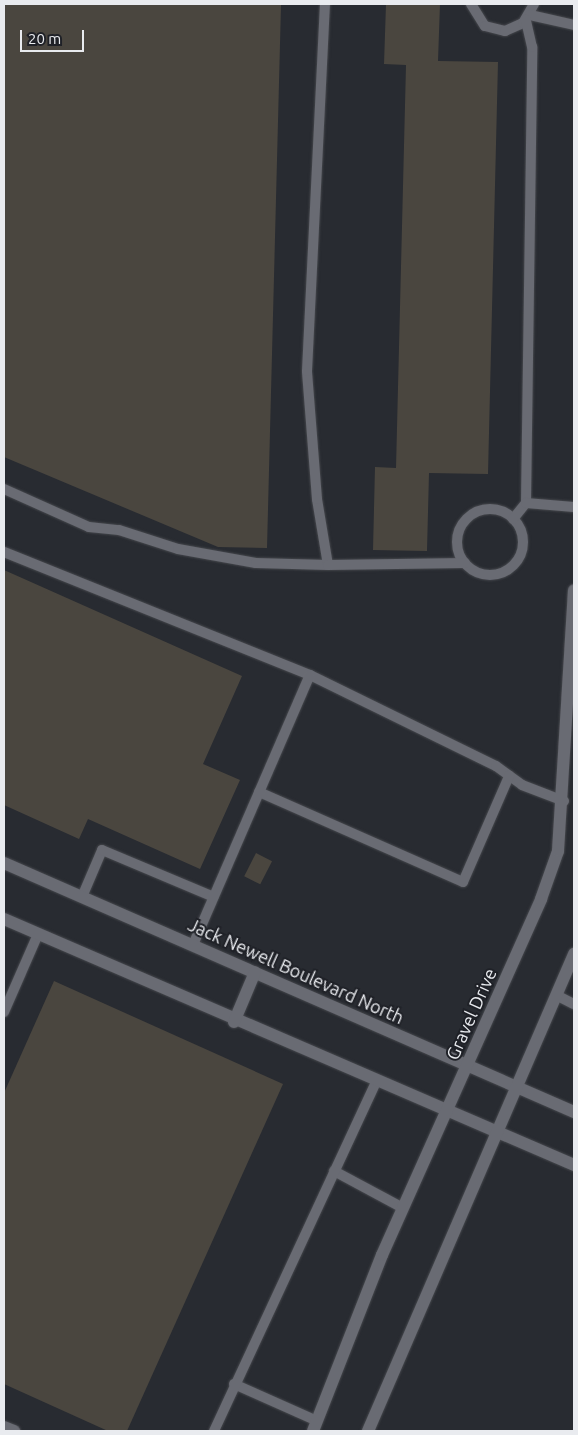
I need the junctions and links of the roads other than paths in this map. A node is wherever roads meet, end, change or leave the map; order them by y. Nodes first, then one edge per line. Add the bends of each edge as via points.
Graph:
1 (325, 4) edge
2 (471, 4) edge
3 (534, 4) edge
4 (528, 18) junction
5 (574, 25) edge
6 (4, 489) edge
7 (526, 504) junction
8 (574, 507) edge
9 (513, 519) junction
10 (4, 552) edge
11 (465, 563) junction
12 (328, 565) junction
13 (574, 590) edge
14 (310, 675) junction
15 (509, 776) junction
16 (259, 792) junction
17 (564, 801) junction
18 (4, 863) edge
19 (82, 897) junction
20 (214, 897) junction
21 (4, 919) edge
22 (38, 934) junction
23 (193, 945) junction
24 (574, 954) edge
25 (255, 972) junction
26 (558, 996) junction
27 (574, 1004) edge
28 (4, 1012) edge
29 (234, 1022) junction
30 (467, 1065) junction
31 (376, 1082) junction
32 (516, 1086) junction
33 (447, 1111) junction
34 (574, 1112) edge
35 (494, 1132) junction
36 (574, 1165) edge
37 (334, 1171) junction
38 (403, 1208) junction
39 (234, 1384) junction
40 (315, 1426) edge
41 (4, 1427) edge
42 (14, 1431) edge
43 (214, 1431) edge
44 (368, 1431) edge

1 - 12 lane via 307,371 317,498
2 - 4 lane via 477,19 494,30 515,28
3 - 4 lane
4 - 5 lane
4 - 7 lane via 532,46
6 - 12 lane via 89,527 119,530 178,549 256,563
7 - 8 lane
7 - 9 lane
9 - 11 lane via 493,509 468,519 457,543
9 - 11 lane via 522,538 512,566 493,575
10 - 14 lane
11 - 12 lane
13 - 17 street, Gravel Drive
14 - 15 lane
14 - 16 lane
15 - 16 lane via 463,882
15 - 17 lane
16 - 20 lane
17 - 30 street, Gravel Drive via 558,851 541,900
18 - 19 street, Jack Newell Boulevard North
19 - 20 lane via 102,850
19 - 23 street, Jack Newell Boulevard North
20 - 23 lane
21 - 22 street
22 - 28 lane
22 - 29 street
23 - 25 street, Jack Newell Boulevard North
24 - 26 street
25 - 29 street
25 - 30 street, Jack Newell Boulevard North
26 - 27 lane
26 - 32 street
29 - 31 street
30 - 32 street, Jack Newell Boulevard North
30 - 33 street, Gravel Drive
31 - 33 street
31 - 37 lane
32 - 34 street, Jack Newell Boulevard North
32 - 35 street
33 - 35 street
33 - 38 street, Gravel Drive
35 - 36 street
35 - 44 street
37 - 38 lane
37 - 39 lane
38 - 40 street, Gravel Drive
39 - 40 lane
39 - 43 lane
41 - 42 street

